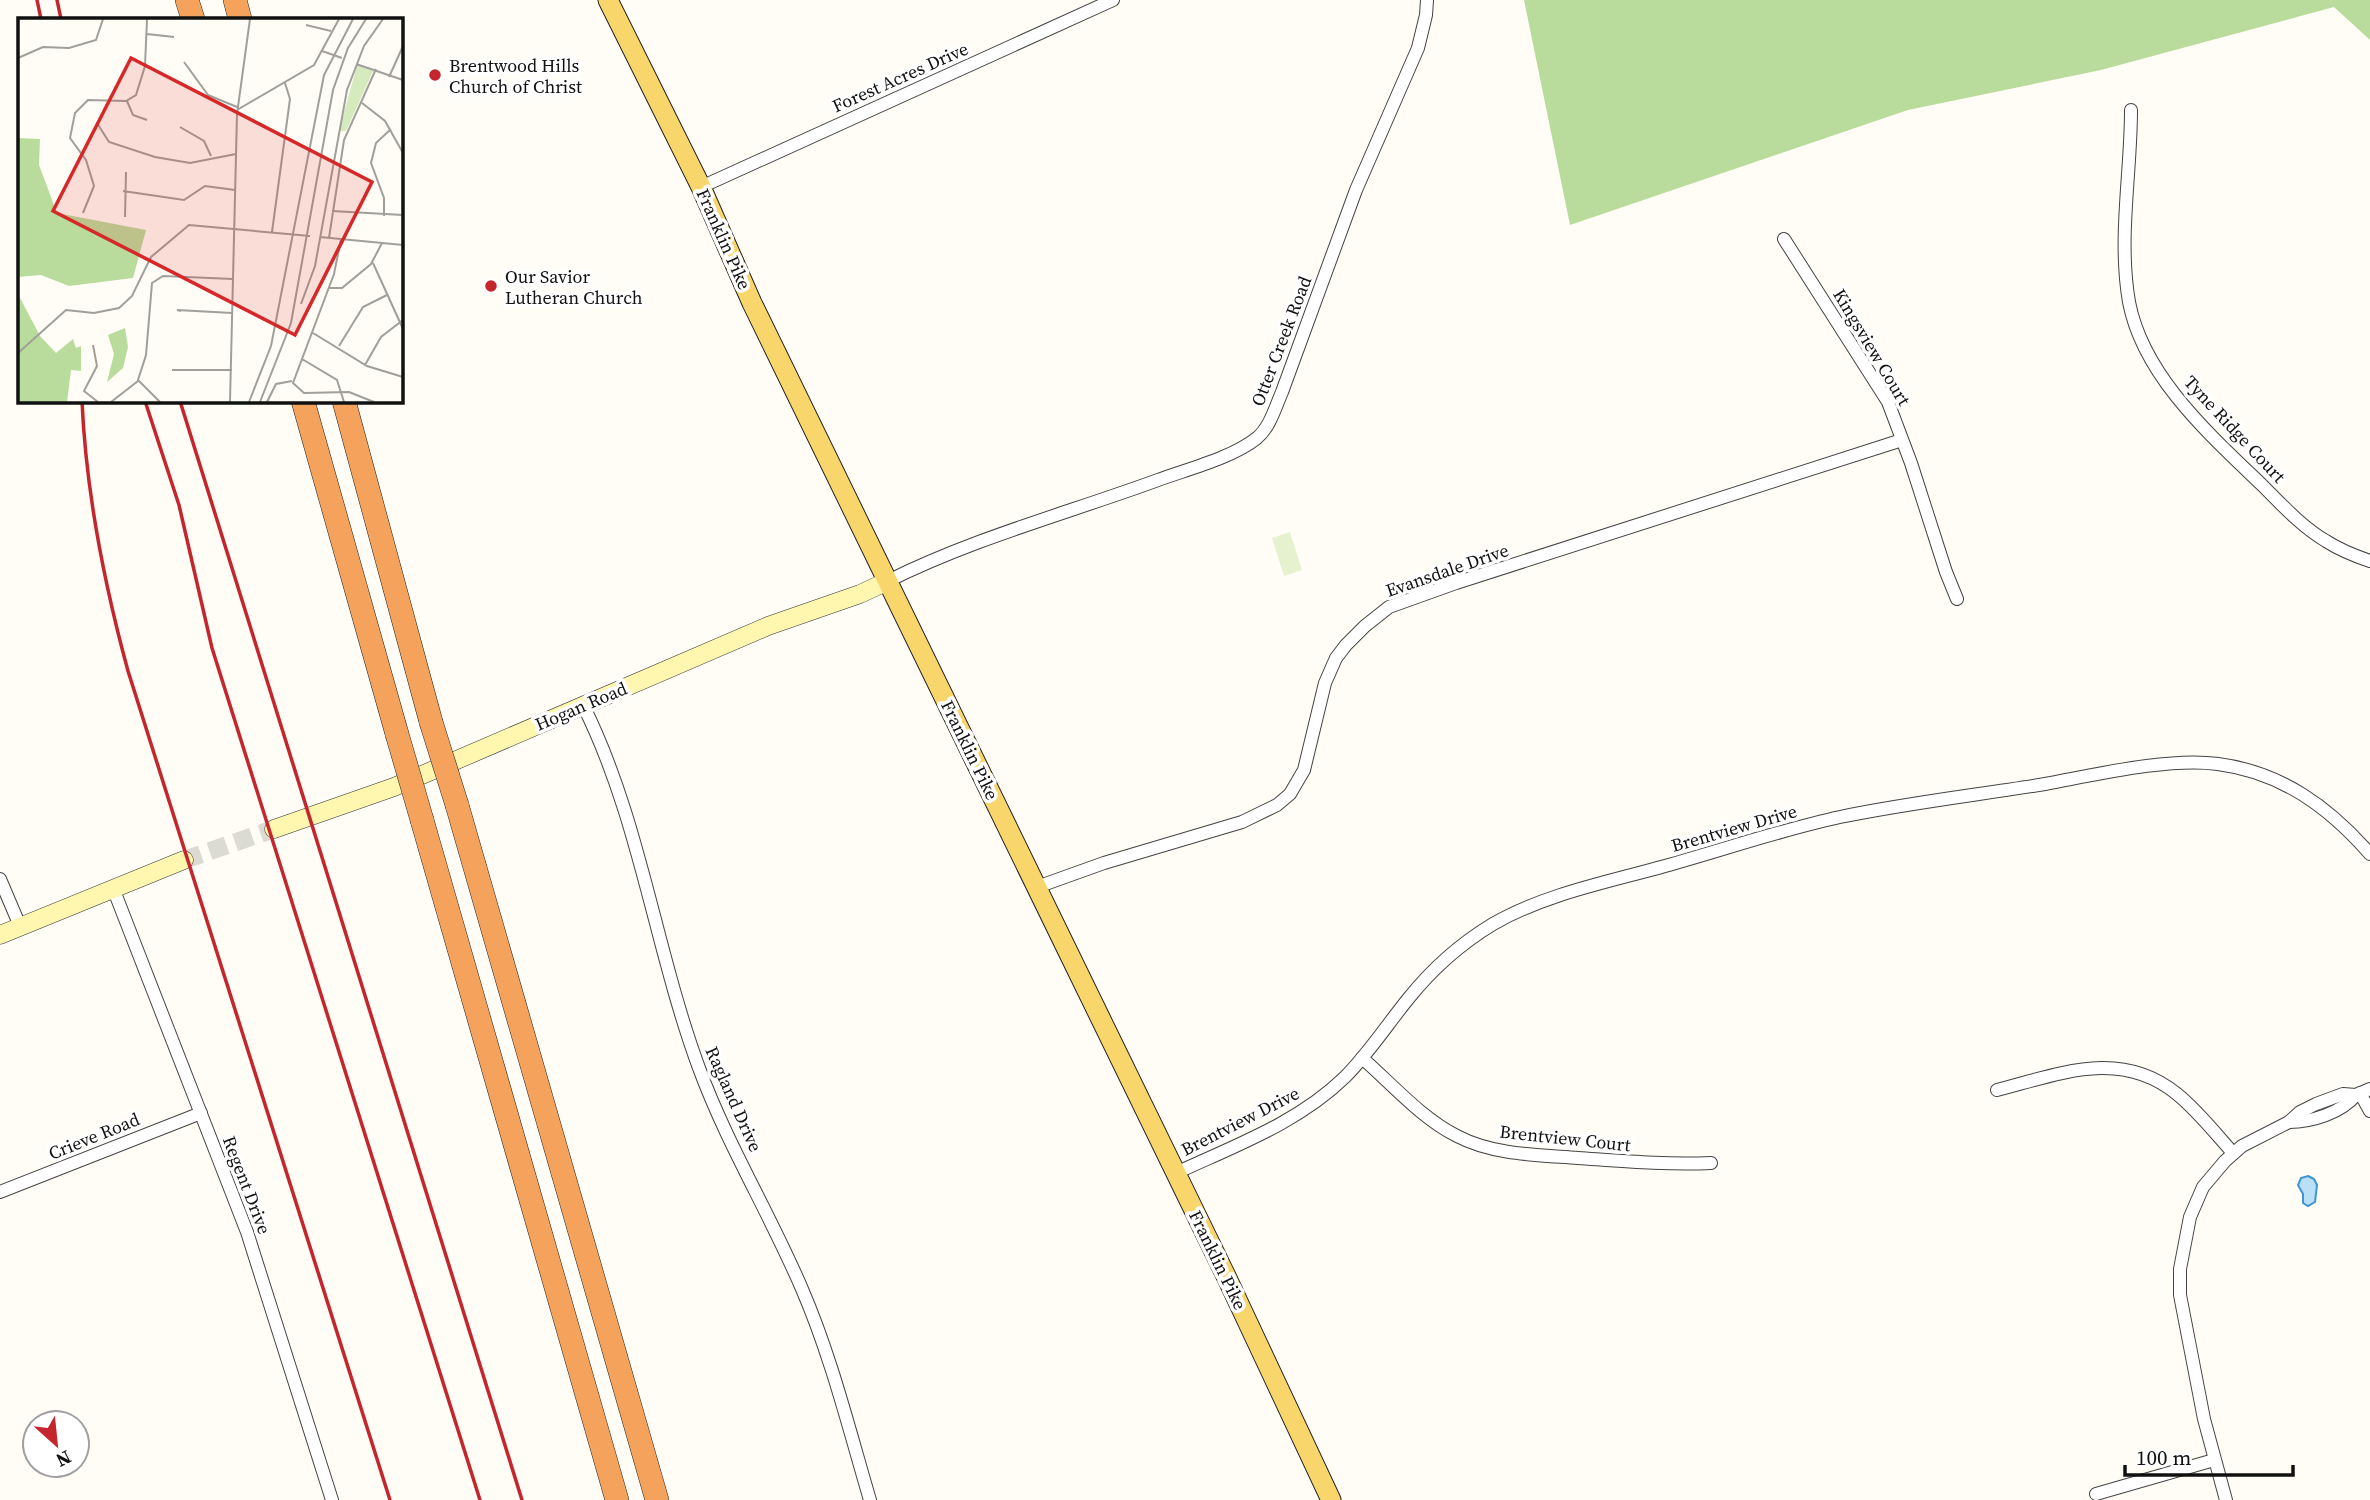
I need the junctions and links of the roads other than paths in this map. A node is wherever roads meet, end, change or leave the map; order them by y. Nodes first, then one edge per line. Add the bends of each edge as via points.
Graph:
1 (187, 0) edge
2 (235, 0) edge
3 (608, 0) edge
4 (1113, 0) edge
5 (1427, 0) edge
6 (193, 18) edge
7 (240, 18) edge
8 (2131, 110) dead end
9 (701, 187) junction
10 (1784, 239) dead end
11 (303, 402) edge
12 (344, 402) edge
13 (1902, 440) junction
14 (2370, 561) edge
15 (888, 581) junction
16 (1957, 599) dead end
17 (583, 705) junction
18 (274, 829) tunnel mouth
19 (2370, 854) edge
20 (184, 860) tunnel mouth
21 (0, 879) edge
22 (1037, 887) junction
23 (113, 888) junction
24 (20, 926) junction
25 (0, 935) edge
26 (1362, 1058) junction
27 (1997, 1090) dead end
28 (2362, 1092) edge
29 (2370, 1111) edge
30 (201, 1113) junction
31 (2233, 1153) junction
32 (1712, 1163) dead end
33 (1176, 1173) junction
34 (0, 1192) edge
35 (2214, 1460) junction
36 (2096, 1494) dead end
37 (331, 1500) edge
38 (617, 1500) edge
39 (657, 1500) edge
40 (870, 1500) edge
41 (1331, 1500) edge
42 (2226, 1500) edge

1 - 6 highway
2 - 7 highway
3 - 9 main road, Franklin Pike
4 - 9 street, Forest Acres Drive
5 - 15 street, Otter Creek Road via 1418,48 1356,190 1282,392 1261,435 1227,454 967,545
8 - 14 street, Tyne Ridge Court via 2125,269 2130,306 2151,358 2206,430 2299,522 2327,542
9 - 15 main road, Franklin Pike via 752,303
10 - 13 street, Kingsview Court via 1880,388
11 - 38 highway, bridge
12 - 39 highway, bridge via 431,722
13 - 16 street, Kingsview Court
13 - 22 street, Evansdale Drive via 1389,607 1357,633 1330,670 1304,770 1285,799 1242,822
15 - 17 street, Hogan Road via 768,626
15 - 22 main road, Franklin Pike
17 - 18 street, Hogan Road via 394,787
17 - 40 street, Ragland Drive via 621,798 699,1068 813,1314
19 - 26 street, Brentview Drive via 2331,813 2295,789 2248,769 2207,763 2132,770 1844,817 1620,878 1508,917 1436,967
20 - 23 street
21 - 24 street
22 - 33 main road, Franklin Pike
23 - 24 street
23 - 30 street, Regent Drive
24 - 25 street
26 - 32 street, Brentview Court via 1434,1121 1474,1143 1549,1156 1670,1165
26 - 33 street, Brentview Drive via 1328,1091 1285,1121
27 - 31 street via 2083,1069 2133,1070 2179,1096
28 - 29 street
28 - 31 street via 2347,1105 2306,1122 2289,1122
30 - 34 street, Crieve Road
30 - 37 street, Regent Drive via 261,1274
31 - 35 street via 2197,1200 2179,1279
33 - 41 main road, Franklin Pike
35 - 36 street
35 - 42 street

